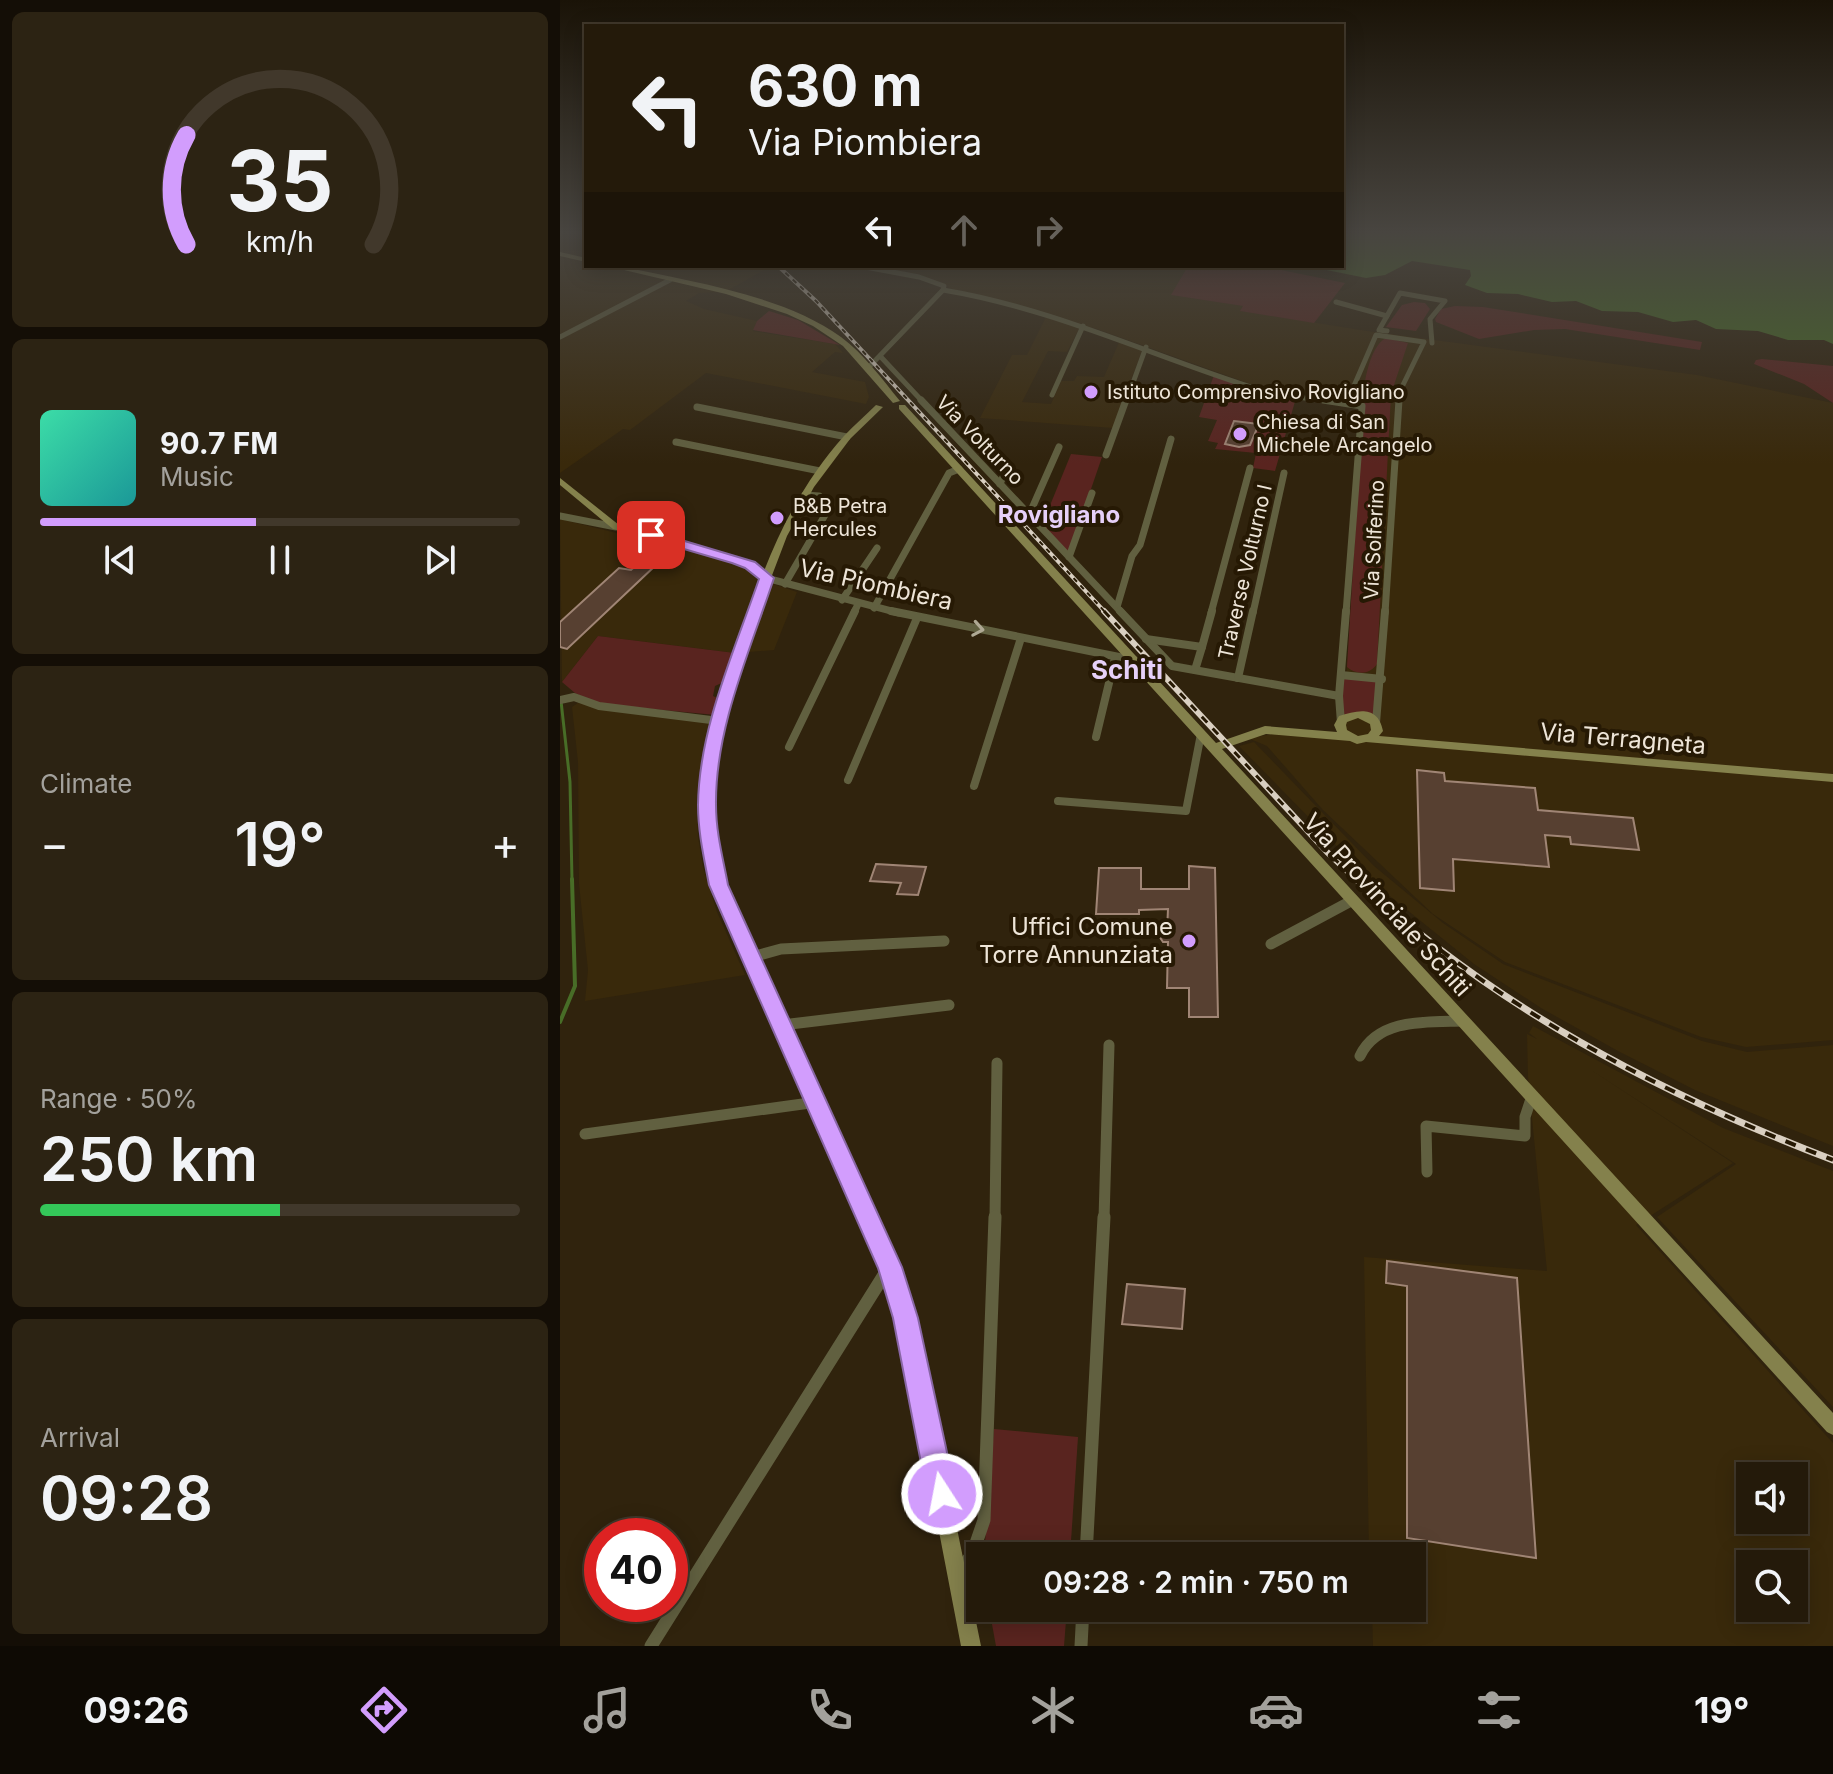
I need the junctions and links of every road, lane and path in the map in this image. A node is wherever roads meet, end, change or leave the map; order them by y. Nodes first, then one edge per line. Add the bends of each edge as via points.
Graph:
1 (611, 311) edge
2 (782, 311) edge
3 (923, 311) edge
4 (1028, 311) edge
5 (1368, 311) edge
6 (1390, 311) edge
7 (1437, 311) edge
8 (1387, 316) junction
9 (1083, 326) junction
10 (560, 337) edge
11 (1146, 347) junction
12 (880, 356) junction
13 (868, 368) junction
14 (1052, 395) dead end
15 (1347, 403) junction
16 (887, 406) junction
17 (697, 407) dead end
18 (902, 407) junction
19 (847, 437) junction
20 (1171, 439) dead end
21 (676, 442) dead end
22 (1059, 447) dead end
23 (1106, 455) dead end
24 (1008, 465) dead end
25 (1250, 468) dead end
26 (959, 469) junction
27 (820, 471) junction
28 (1284, 473) dead end
29 (1000, 484) junction
30 (563, 487) edge
31 (1092, 493) dead end
32 (805, 495) junction
33 (819, 496) dead end
34 (825, 515) dead end
35 (1029, 515) junction
36 (560, 516) edge
37 (616, 527) junction
38 (877, 548) dead end
39 (1069, 557) junction
40 (766, 578) junction
41 (785, 584) junction
42 (842, 600) junction
43 (858, 604) junction
44 (1117, 607) junction
45 (874, 608) junction
46 (917, 618) junction
47 (1021, 638) junction
48 (1146, 639) junction
49 (1202, 647) junction
50 (1115, 658) junction
51 (1134, 660) junction
52 (1195, 670) junction
53 (1341, 675) junction
54 (1238, 678) junction
55 (1382, 679) junction
56 (1339, 696) junction
57 (563, 698) edge
58 (719, 721) junction
59 (1344, 729) junction
60 (1374, 731) junction
61 (1201, 734) junction
62 (1096, 737) dead end
63 (789, 747) dead end
64 (1214, 748) junction
65 (1833, 778) edge
66 (848, 780) dead end
67 (974, 786) dead end
68 (1058, 801) dead end
69 (1353, 900) junction
70 (944, 941) dead end
71 (1271, 944) dead end
72 (752, 957) junction
73 (949, 1005) dead end
74 (1463, 1021) junction
75 (782, 1025) junction
76 (1109, 1045) dead end
77 (1360, 1056) dead end
78 (997, 1063) dead end
79 (1532, 1096) junction
80 (817, 1102) junction
81 (585, 1134) dead end
82 (1427, 1172) dead end
83 (889, 1267) junction
84 (1833, 1426) edge
85 (1087, 1542) edge
86 (957, 1573) junction
87 (1082, 1622) edge
88 (651, 1646) edge
89 (971, 1646) edge
90 (1081, 1646) edge

1 - 10 street
2 - 13 street via 840,340
3 - 12 street
4 - 9 street
5 - 8 street
6 - 8 street
7 - 8 street via 1430,319 1431,340 1379,330
9 - 11 street
9 - 14 street
11 - 15 street via 1267,392
11 - 23 street
12 - 13 street
12 - 29 street, Via Volturno
13 - 16 street
15 - 53 street, Via Solferino via 1362,406
15 - 55 street, Via Solferino via 1376,335 1424,342 1400,391 1395,423
16 - 18 street
16 - 18 street
16 - 19 street
17 - 19 street
18 - 26 street, Via Provinciale Schiti
19 - 27 street
20 - 44 street
21 - 27 street
22 - 35 street
24 - 29 street
25 - 49 street
26 - 45 street via 949,473
26 - 51 street, Via Provinciale Schiti
27 - 32 street
28 - 54 street, Traverse Volturno I
29 - 35 street, Via Volturno
30 - 37 street, Via Piombiera
31 - 39 street
32 - 33 street
32 - 40 street
34 - 41 street
35 - 39 street, Via Volturno
36 - 37 street, Via Piombiera
37 - 40 street, Via Piombiera via 737,560
38 - 42 street
39 - 44 street, Via Volturno
40 - 41 street, Via Piombiera
40 - 58 street
41 - 42 street, Via Piombiera
42 - 43 street, Via Piombiera
43 - 45 street, Via Piombiera
43 - 63 street
44 - 48 street, Via Volturno
45 - 46 street, Via Piombiera
46 -> 47 street, Via Piombiera
46 - 66 street
47 - 50 street, Via Piombiera
47 - 67 street
48 - 49 street
48 - 52 street, Via Volturno via 1172,666
49 - 52 street
50 - 51 street, Via Piombiera
50 - 62 street
51 - 61 street, Via Provinciale Schiti
52 - 54 street, Via Volturno
53 - 55 street
53 - 56 street, Via Solferino
54 - 56 street, Via Volturno
55 - 60 street, Via Solferino
56 - 59 street, Via Solferino
57 - 58 street
58 - 72 street via 707,804 709,840 719,885
59 - 60 street
59 - 60 street via 1347,716 1358,714 1369,717
59 - 64 street via 1327,734 1265,730
60 - 65 street, Via Terragneta via 1409,743
61 - 64 street, Via Provinciale Schiti
61 - 68 street via 1186,811
64 - 69 street, Via Provinciale Schiti
69 - 71 street
69 - 74 street, Via Provinciale Schiti
70 - 72 street via 781,949
72 - 75 street
73 - 75 street
74 - 77 street via 1398,1024 1367,1041
74 - 79 street, Via Provinciale Schiti
75 - 80 street
76 - 85 street via 1102,1293
78 - 86 street via 984,1520 972,1555
79 - 82 street via 1525,1136 1426,1126
79 - 84 street, Via Provinciale Schiti
80 - 81 street
80 - 83 street
83 - 86 street via 906,1318
83 - 88 street
86 - 89 street
87 - 90 street

